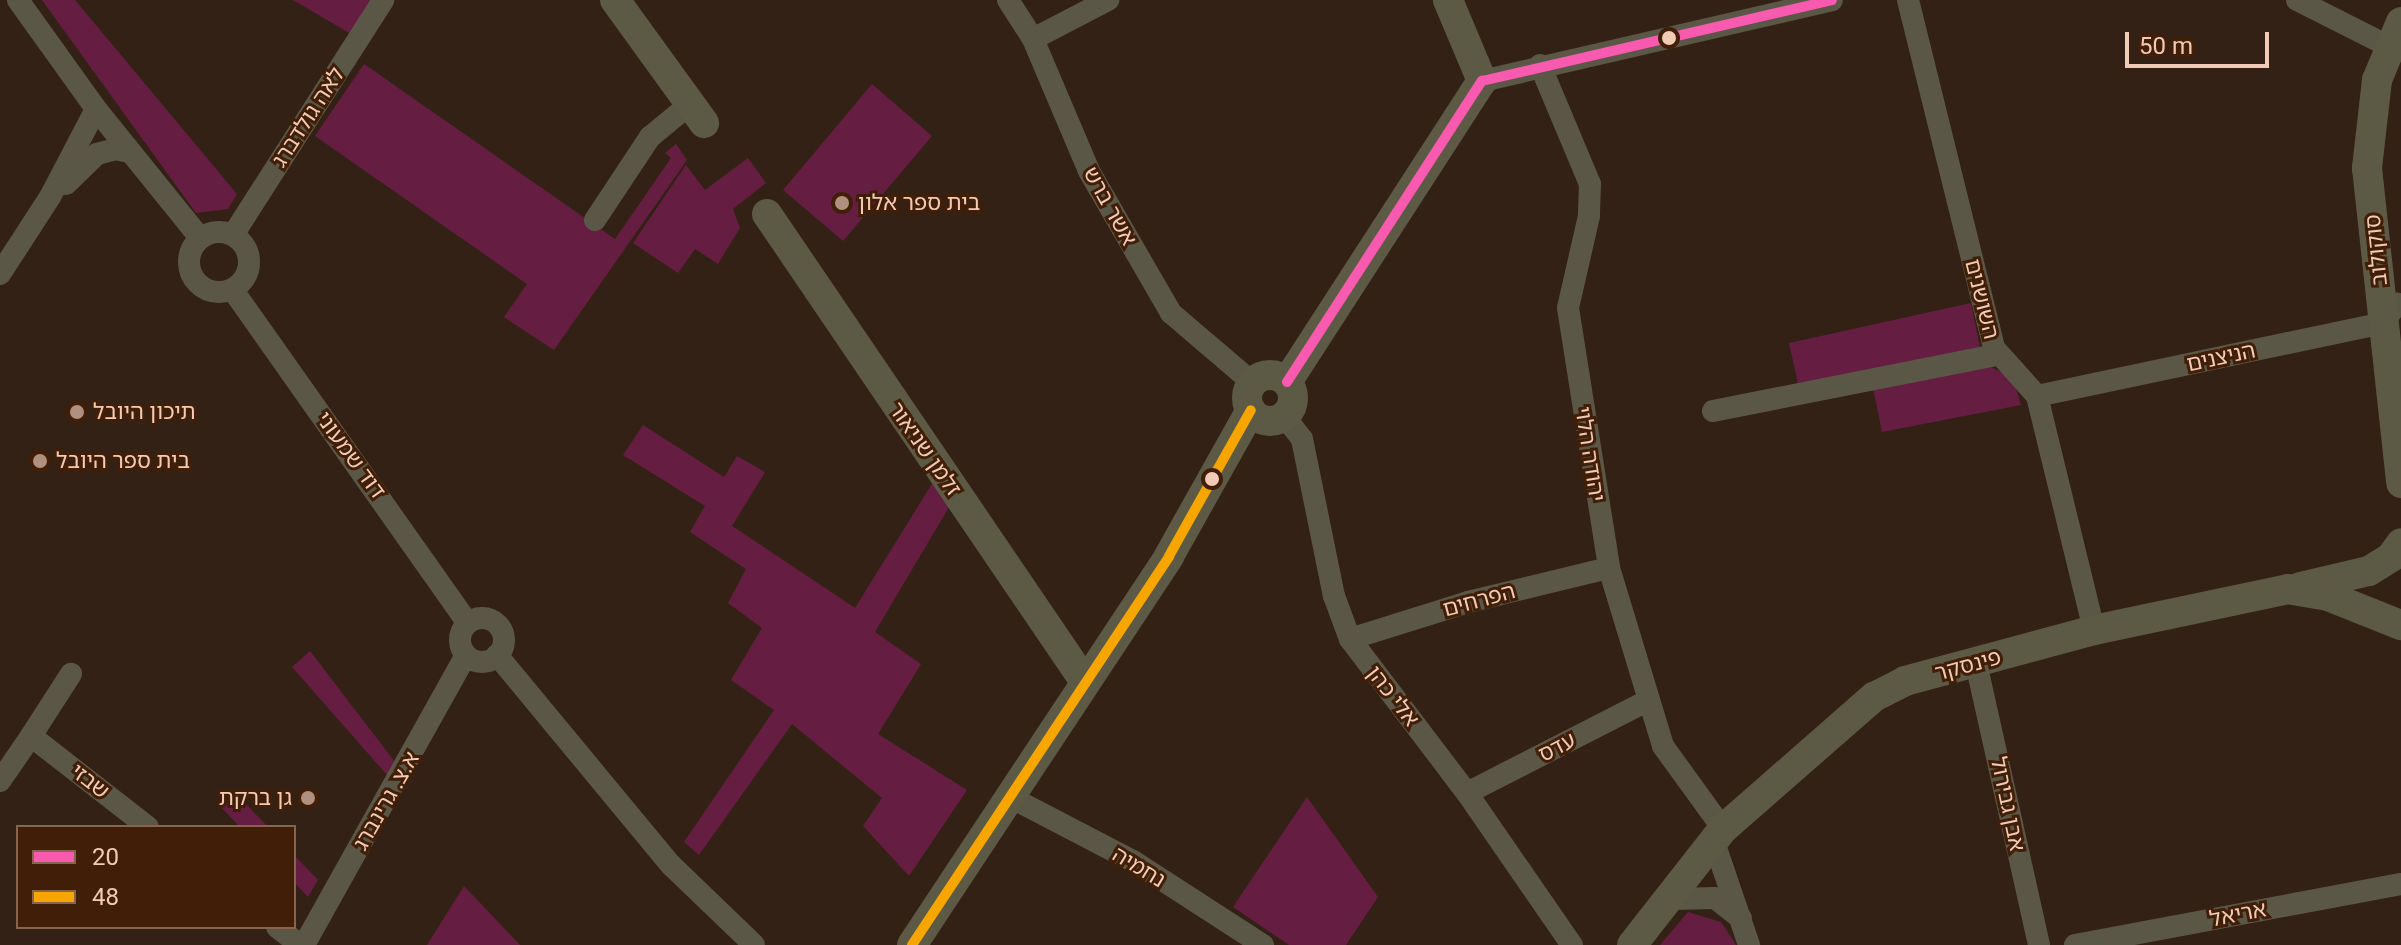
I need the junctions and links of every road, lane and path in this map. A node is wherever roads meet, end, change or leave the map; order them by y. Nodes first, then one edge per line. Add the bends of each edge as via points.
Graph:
1 (18, 0) edge
2 (383, 0) edge
3 (615, 0) edge
4 (1008, 0) edge
5 (1108, 0) edge
6 (1448, 0) edge
7 (1832, 0) edge
8 (1908, 0) edge
9 (2297, 0) edge
10 (1033, 39) junction
11 (2397, 40) edge
12 (1540, 65) junction
13 (1482, 81) junction
14 (96, 109) junction
15 (697, 114) joint
16 (129, 152) junction
17 (50, 197) junction
18 (767, 214) dead end
19 (595, 220) dead end
20 (233, 235) junction
21 (200, 238) junction
22 (0, 274) edge
23 (232, 289) junction
24 (2390, 314) junction
25 (1994, 347) junction
26 (2401, 361) edge
27 (1287, 382) junction
28 (1252, 396) junction
29 (2037, 396) junction
30 (1713, 411) dead end
31 (1284, 416) junction
32 (2401, 483) edge
33 (2401, 543) edge
34 (1609, 568) junction
35 (2288, 589) junction
36 (468, 623) junction
37 (2401, 625) edge
38 (2094, 630) junction
39 (1350, 639) junction
40 (466, 655) junction
41 (497, 655) junction
42 (1976, 663) junction
43 (71, 674) dead end
44 (1085, 682) junction
45 (1647, 701) junction
46 (31, 736) junction
47 (0, 781) edge
48 (1467, 793) junction
49 (1010, 797) junction
50 (145, 825) edge
51 (1719, 836) junction
52 (2401, 884) edge
53 (1672, 899) junction
54 (1741, 918) junction
55 (280, 929) edge
56 (302, 945) edge
57 (754, 945) edge
58 (912, 945) edge
59 (1263, 945) edge
60 (1572, 945) edge
61 (1632, 945) edge
62 (1749, 945) edge
63 (2039, 945) edge
64 (2075, 945) edge

1 - 14 street
2 - 20 street, לאה גולדברג
3 - 15 street
4 - 10 street, אשר ברש
5 - 10 street
6 - 13 street
7 - 12 street
8 - 25 street, השושנים
9 - 11 street
10 - 28 street, אשר ברש via 1089,171 1171,313
11 - 24 street, סוקולוב via 2371,108 2367,168
12 - 13 street
12 - 34 street, יהודה הלוי via 1590,184 1589,216 1568,308
13 - 27 street
14 - 16 street
14 - 17 street
15 - 19 street via 650,137
16 - 17 street via 97,154
16 - 21 street
17 - 22 street
18 - 44 street, זלמן שניאור
20 - 21 street via 221,231
20 - 23 street via 245,246 249,266
21 - 23 street via 188,262 195,281 212,291
23 - 36 street, דוד שמעוני
24 - 26 street, סוקולוב
24 - 29 street, הניצנים
24 - 32 street, סוקולוב
25 - 29 street, השושנים
25 - 30 street
27 - 28 street via 1270,375
27 - 31 street via 1293,400
28 - 31 street via 1266,420
28 - 44 street via 1169,556
29 - 38 street
31 - 39 street, אלי כהן via 1302,439 1334,596
33 - 35 street via 2369,571
34 - 39 street, הפרחים
34 - 45 street, יהודה הלוי
35 - 37 street, פינסקר via 2328,596
35 - 38 street, פינסקר
36 - 40 street via 460,639
36 - 41 street via 488,618 499,626 504,639
38 - 42 street, פינסקר
39 - 48 street, אלי כהן
40 - 41 street via 484,662
40 - 56 street, א.צ. גרינברג
41 - 57 street via 671,865
42 - 51 street, פינסקר via 1905,681 1874,697
42 - 63 street, אבן גבירול
43 - 46 street
44 - 49 street
45 - 48 street, עדס
45 - 51 street, יהודה הלוי via 1663,746
46 - 47 street
46 - 50 street, שבזי
48 - 60 street, אלי כהן
49 - 58 street
49 - 59 street, נחמיה via 1133,861
51 - 53 street, פינסקר
51 - 54 street, יהודה הלוי
52 - 64 street, אריאל
53 - 54 street via 1715,898
53 - 61 street, פינסקר
54 - 62 street, יהודה הלוי
55 - 56 street

